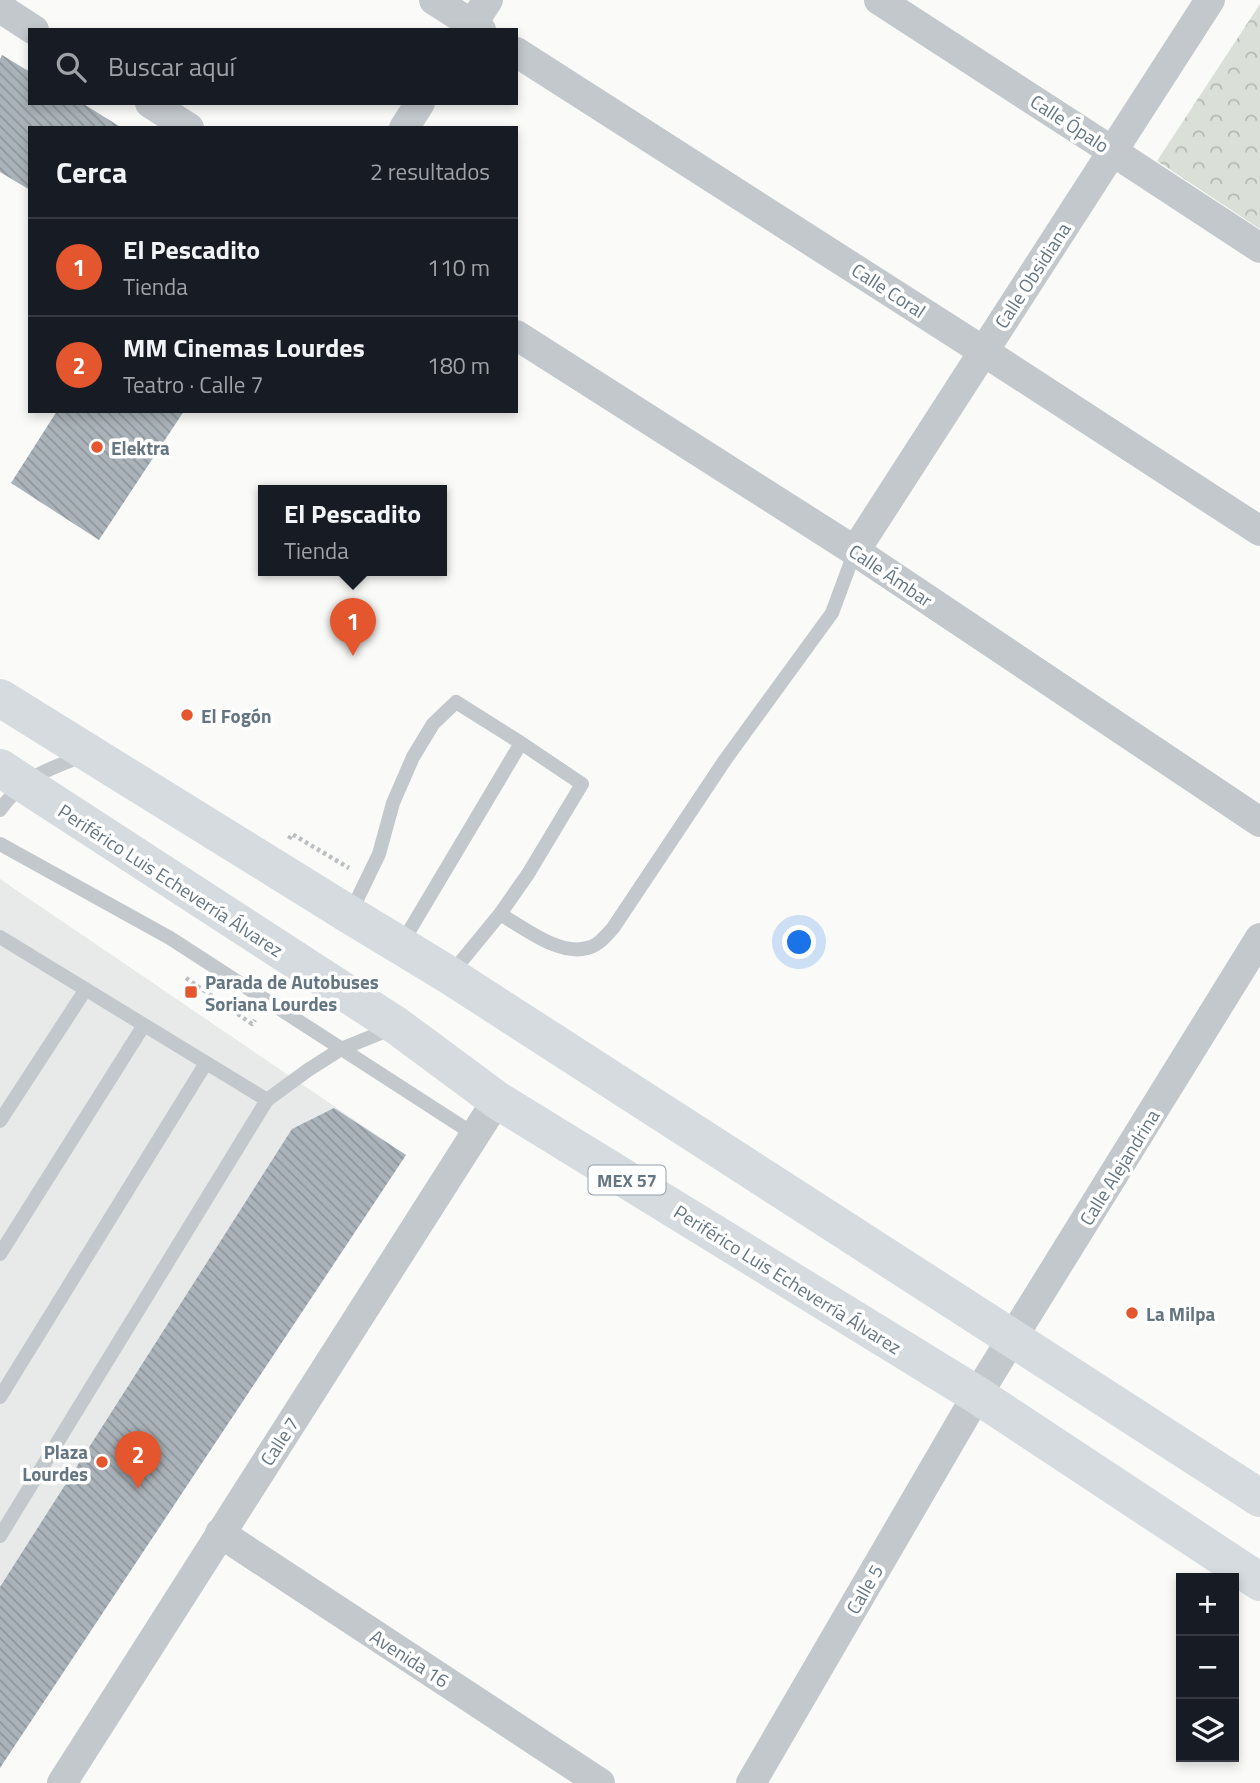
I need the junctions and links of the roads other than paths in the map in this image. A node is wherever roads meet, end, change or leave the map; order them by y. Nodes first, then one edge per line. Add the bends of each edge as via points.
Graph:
1 (434, 0) edge
2 (878, 0) edge
3 (1210, 0) edge
4 (0, 8) edge
5 (477, 21) edge
6 (31, 28) edge
7 (518, 53) edge
8 (153, 105) edge
9 (419, 105) edge
10 (186, 126) edge
11 (405, 126) edge
12 (1112, 151) junction
13 (1260, 248) edge
14 (518, 336) edge
15 (984, 351) junction
16 (1260, 531) edge
17 (855, 551) junction
18 (0, 698) edge
19 (521, 743) junction
20 (90, 753) junction
21 (8, 787) edge
22 (1260, 822) edge
23 (0, 844) edge
24 (500, 914) junction
25 (350, 915) junction
26 (1260, 938) edge
27 (1, 939) edge
28 (400, 945) junction
29 (449, 975) junction
30 (86, 989) junction
31 (144, 1025) junction
32 (397, 1026) junction
33 (341, 1049) junction
34 (206, 1063) junction
35 (267, 1100) junction
36 (497, 1100) junction
37 (0, 1121) edge
38 (475, 1135) junction
39 (0, 1254) edge
40 (1012, 1339) junction
41 (977, 1395) junction
42 (0, 1397) edge
43 (1260, 1498) edge
44 (220, 1533) junction
45 (0, 1536) edge
46 (1260, 1582) edge
47 (62, 1783) edge
48 (600, 1783) edge
49 (751, 1783) edge

1 - 5 street
2 - 12 street, Calle Ópalo
3 - 12 street, Calle Obsidiana
4 - 6 street
7 - 15 street, Calle Coral
8 - 10 street
9 - 11 street
12 - 13 street, Calle Ópalo
12 - 15 street, Calle Obsidiana
14 - 17 street, Calle Ámbar
15 - 16 street, Calle Coral
15 - 17 street, Calle Obsidiana
17 - 22 street, Calle Ámbar
17 - 24 lane via 832,613 725,760 613,928 588,948 572,949 556,946
18 - 20 main road
19 - 24 lane via 582,784
19 - 25 lane via 456,702 433,724 393,803 379,854
19 - 28 lane
20 - 21 lane
20 - 25 main road
21 - 32 main road, Periférico Luis Echeverría Álvarez / MEX 57
23 - 33 lane via 170,938
24 - 29 lane
25 - 28 main road
26 - 40 street, Calle Alejandrina
27 - 30 lane
28 - 29 main road
29 - 40 main road
30 - 31 lane
30 - 37 lane
31 - 34 lane
31 - 39 lane
32 - 33 lane
32 - 36 main road, Periférico Luis Echeverría Álvarez / MEX 57
33 - 35 lane
33 - 38 lane
34 - 35 lane
34 - 42 lane
35 - 45 lane
36 - 38 street, Calle 7
36 - 41 main road, Periférico Luis Echeverría Álvarez / MEX 57
38 - 44 street, Calle 7
40 - 41 street, Calle Alejandrina
40 - 43 main road
41 - 46 main road, Periférico Luis Echeverría Álvarez / MEX 57
41 - 49 street, Calle 5
44 - 47 street, Calle 7
44 - 48 street, Avenida 16

